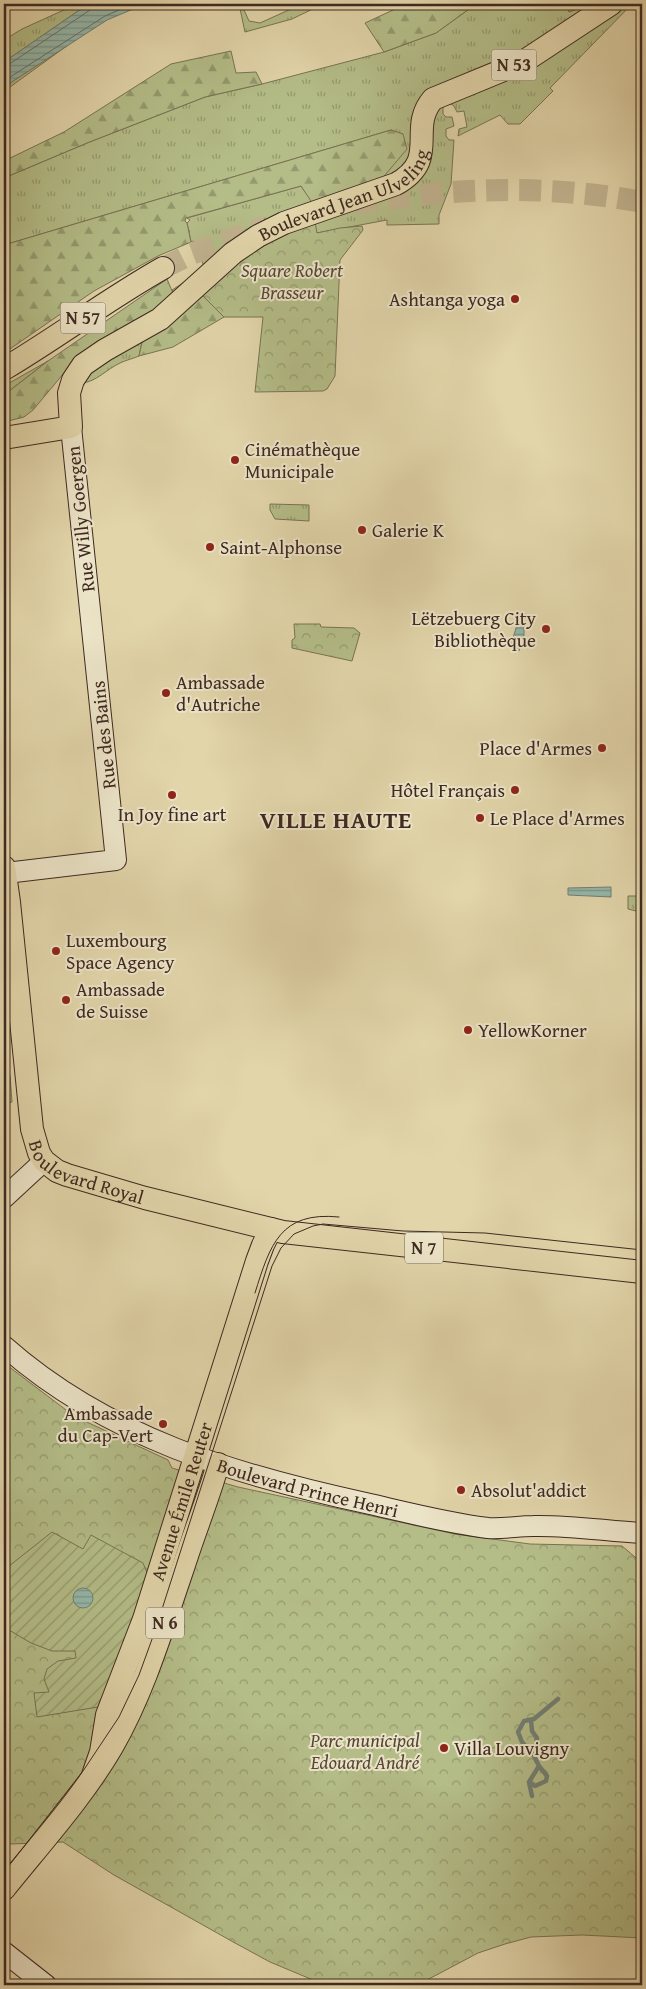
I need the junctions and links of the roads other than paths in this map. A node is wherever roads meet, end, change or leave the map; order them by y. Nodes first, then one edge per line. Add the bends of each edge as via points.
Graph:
1 (611, 4) edge
2 (163, 268) tunnel mouth
3 (4, 369) edge
4 (71, 428) junction
5 (4, 438) edge
6 (90, 611) joint
7 (4, 871) edge
8 (44, 1161) junction
9 (4, 1198) edge
10 (271, 1229) junction
11 (636, 1271) edge
12 (4, 1346) edge
13 (196, 1456) junction
14 (218, 1464) junction
15 (642, 1533) edge
16 (93, 1775) junction
17 (4, 1889) edge
18 (4, 1952) edge
19 (46, 1985) edge

1 - 4 main road, Boulevard Jean Ulveling / N 53 via 522,62 438,95 427,105 423,118 422,154 417,168 407,178 284,223 258,236 233,253 160,319 83,365 69,393
2 - 3 main road, N 57
4 - 5 main road
4 - 6 main road, Rue Willy Goergen
6 - 7 main road, Rue des Bains via 116,860
7 - 8 main road, Boulevard Royal via 30,1116 35,1142
8 - 9 main road
8 - 10 main road, Boulevard Royal / N 7 via 57,1171 90,1183
10 - 11 main road, Boulevard Royal / N 7
10 - 13 main road, Avenue Émile Reuter / N 6 via 257,1261
12 - 13 main road, Boulevard Prince Henri via 47,1381 96,1412 153,1441
13 - 14 main road, Boulevard Prince Henri
13 - 16 main road, Avenue Émile Reuter / N 6 via 144,1619 107,1715 101,1752
14 - 15 main road, Boulevard Prince Henri via 316,1492 458,1523 507,1529 532,1526
14 - 16 main road, Avenue Émile Reuter / N 6 via 145,1679 122,1729
16 - 17 main road, Avenue Émile Reuter / N 6
18 - 19 main road

